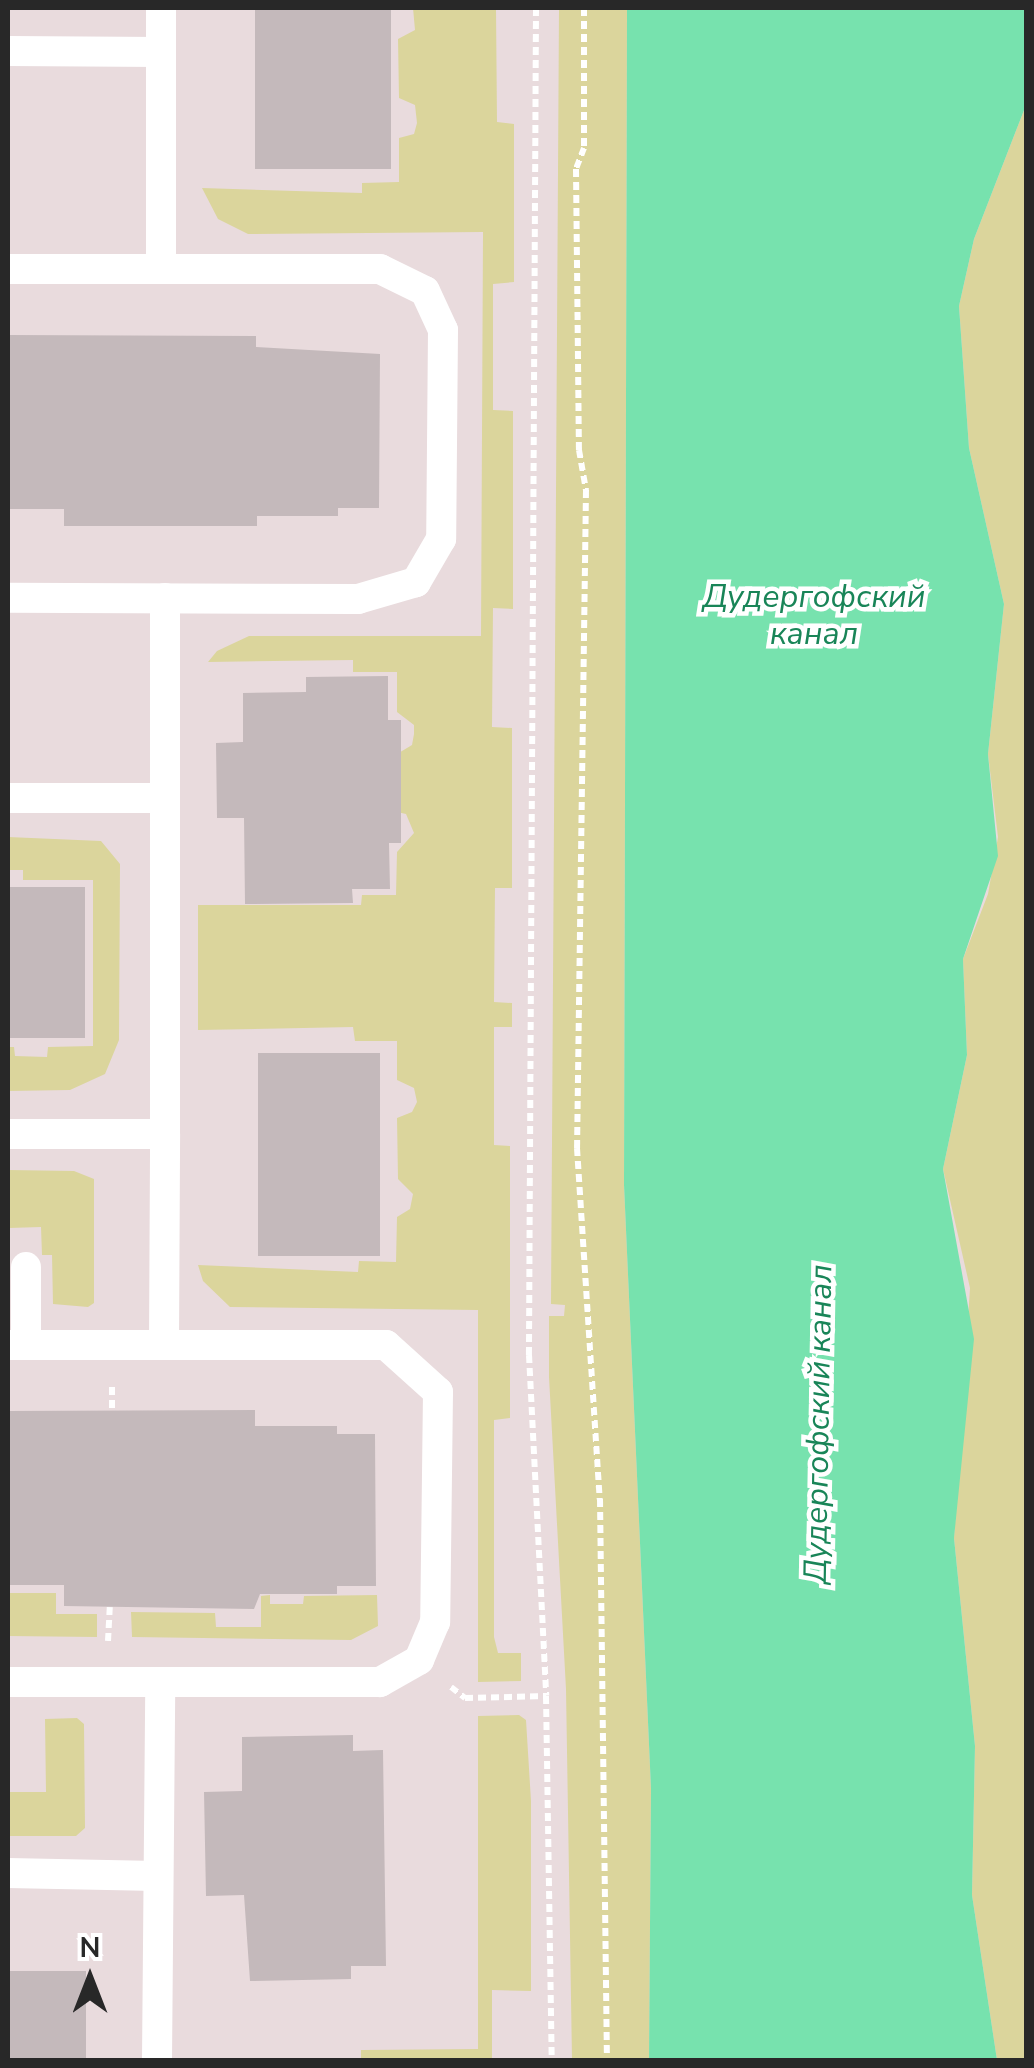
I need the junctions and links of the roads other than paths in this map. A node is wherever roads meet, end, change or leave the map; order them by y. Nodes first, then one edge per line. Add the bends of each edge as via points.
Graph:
1 (161, 8) edge
2 (8, 51) edge
3 (161, 52) junction
4 (8, 269) edge
5 (161, 269) junction
6 (8, 598) edge
7 (165, 598) junction
8 (8, 798) edge
9 (165, 798) junction
10 (8, 1134) edge
11 (165, 1134) junction
12 (26, 1267) dead end
13 (17, 1345) edge
14 (164, 1345) junction
15 (8, 1682) edge
16 (160, 1682) junction
17 (8, 1873) edge
18 (157, 1876) junction
19 (157, 2060) edge

1 - 3 lane
2 - 3 lane
3 - 5 lane
4 - 5 lane
5 - 7 lane via 380,269 426,291 443,330 442,539 416,582 358,599
6 - 7 lane
7 - 9 lane
8 - 9 lane
9 - 11 lane
10 - 11 lane
11 - 14 lane
12 - 13 lane
13 - 14 lane
14 - 16 lane via 386,1345 438,1392 435,1622 419,1660 380,1682
15 - 16 lane
16 - 18 lane
17 - 18 lane
18 - 19 lane

